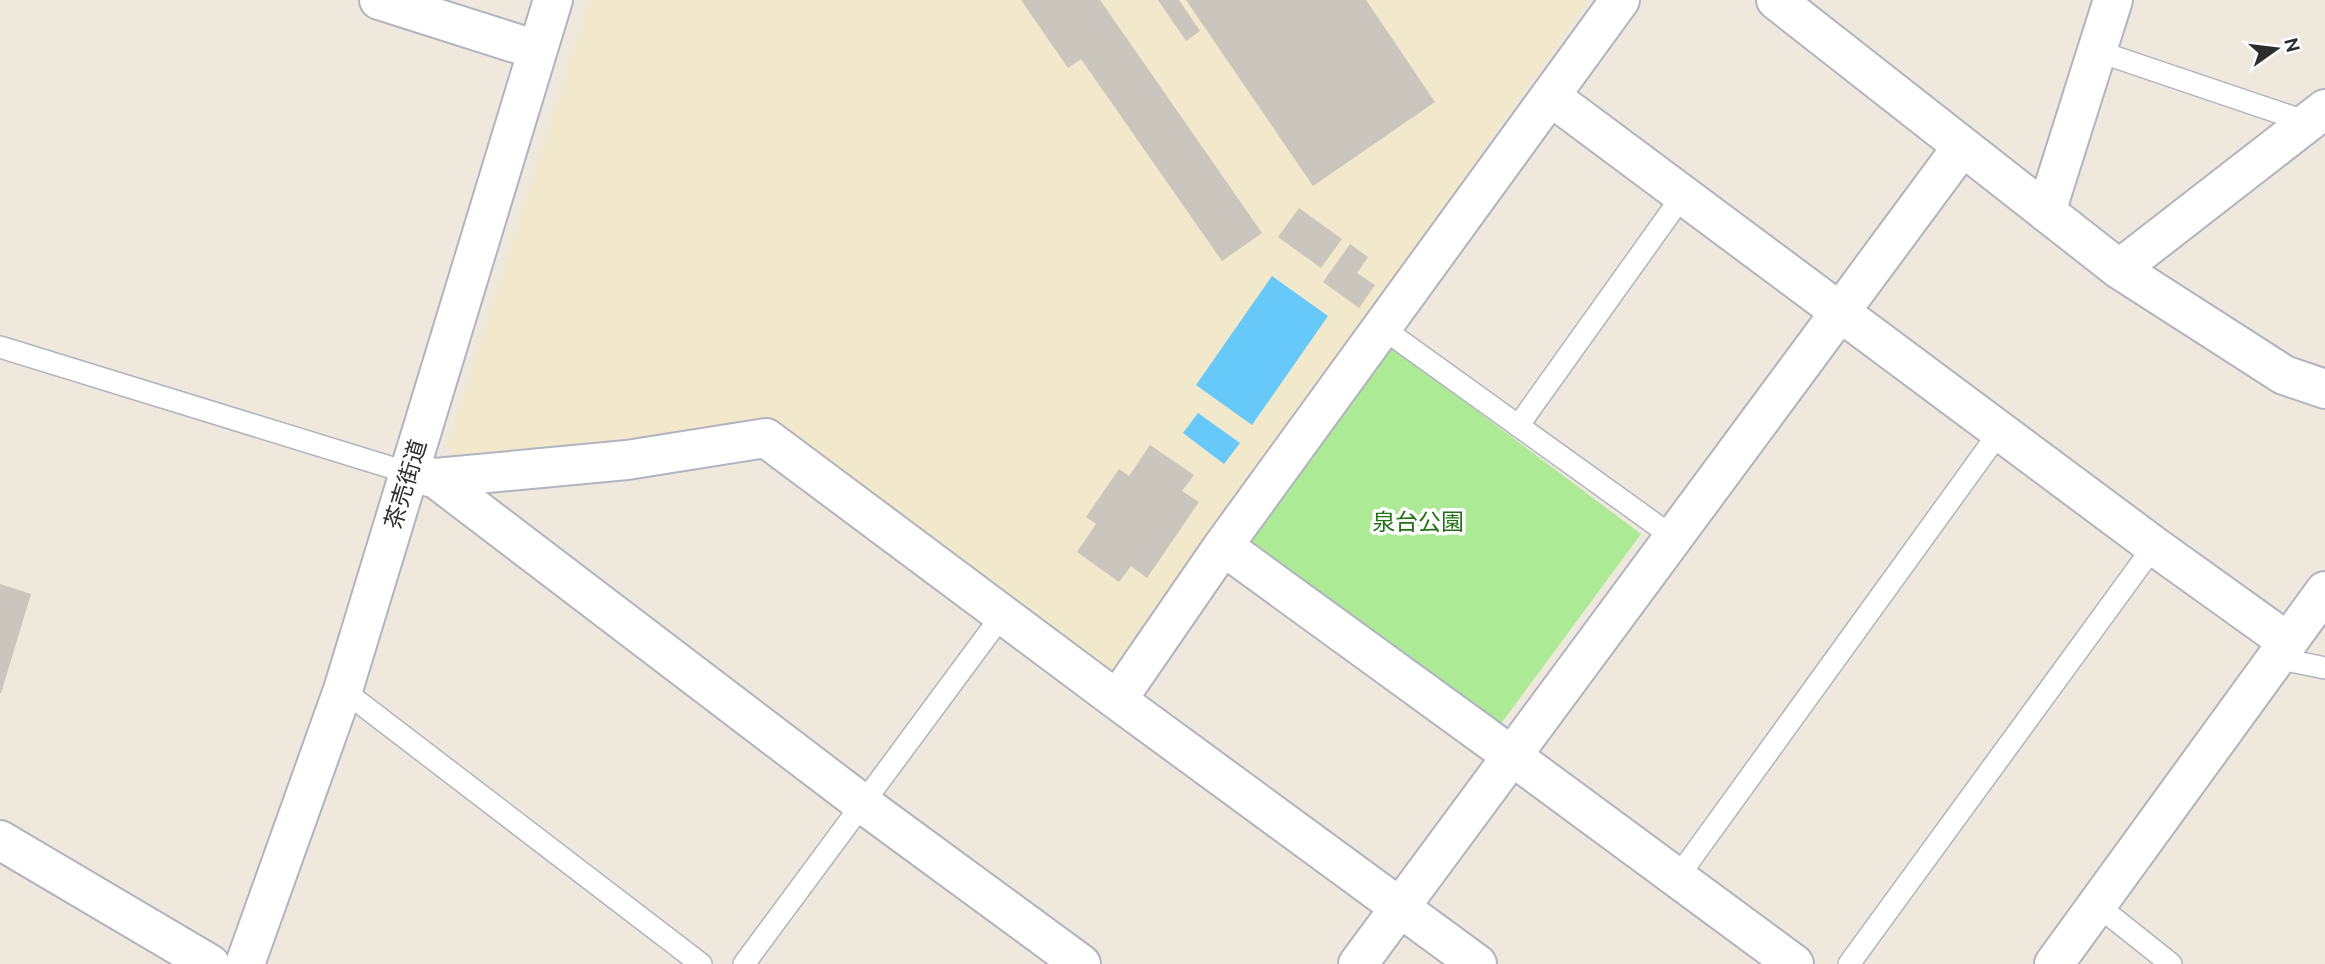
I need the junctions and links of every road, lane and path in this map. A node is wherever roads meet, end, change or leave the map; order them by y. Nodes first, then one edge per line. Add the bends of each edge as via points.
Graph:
1 (379, 0) edge
2 (554, 0) edge
3 (1620, 0) edge
4 (1776, 0) edge
5 (2113, 0) edge
6 (537, 50) junction
7 (2096, 51) junction
8 (1550, 96) junction
9 (2316, 116) edge
10 (1962, 147) junction
11 (1683, 195) junction
12 (2046, 212) junction
13 (2119, 269) junction
14 (1841, 311) junction
15 (1381, 327) junction
16 (0, 347) edge
17 (2325, 389) edge
18 (1518, 426) junction
19 (2001, 430) junction
20 (422, 476) junction
21 (1673, 537) junction
22 (1223, 546) junction
23 (2154, 546) junction
24 (2325, 591) edge
25 (1003, 614) junction
26 (2282, 650) junction
27 (2325, 668) edge
28 (343, 690) junction
29 (1116, 700) junction
30 (1512, 755) junction
31 (863, 804) junction
32 (0, 840) edge
33 (1677, 878) junction
34 (2096, 905) junction
35 (1400, 908) junction
36 (210, 964) edge
37 (245, 964) edge
38 (701, 964) edge
39 (744, 964) edge
40 (1081, 964) edge
41 (1359, 964) edge
42 (1477, 964) edge
43 (1794, 964) edge
44 (1849, 964) edge
45 (2054, 964) edge
46 (2171, 964) edge

1 - 6 street
2 - 6 street, 茶売街道
3 - 8 street
4 - 10 street
5 - 7 street
6 - 20 street, 茶売街道
7 - 9 lane
7 - 12 street
8 - 11 street
8 - 15 street
9 - 13 street
10 - 12 street
10 - 14 street
11 - 14 street
11 - 18 lane
12 - 13 street
13 - 17 street via 2284,375
14 - 19 street
14 - 21 street
15 - 18 lane
15 - 22 street
16 - 20 lane
18 - 21 lane
19 - 23 street
19 - 33 lane
20 - 25 street via 627,460 766,438
20 - 28 street, 茶売街道
20 - 31 street
21 - 30 street
22 - 29 street
22 - 30 street
23 - 26 street
23 - 44 lane
24 - 26 street
25 - 29 street
25 - 31 lane
26 - 27 lane
26 - 34 street
28 - 37 street, 茶売街道
28 - 38 lane
29 - 35 street
30 - 33 street
30 - 35 street
31 - 39 lane
31 - 40 street
32 - 36 street
33 - 43 street
34 - 45 street
34 - 46 lane
35 - 41 street
35 - 42 street

